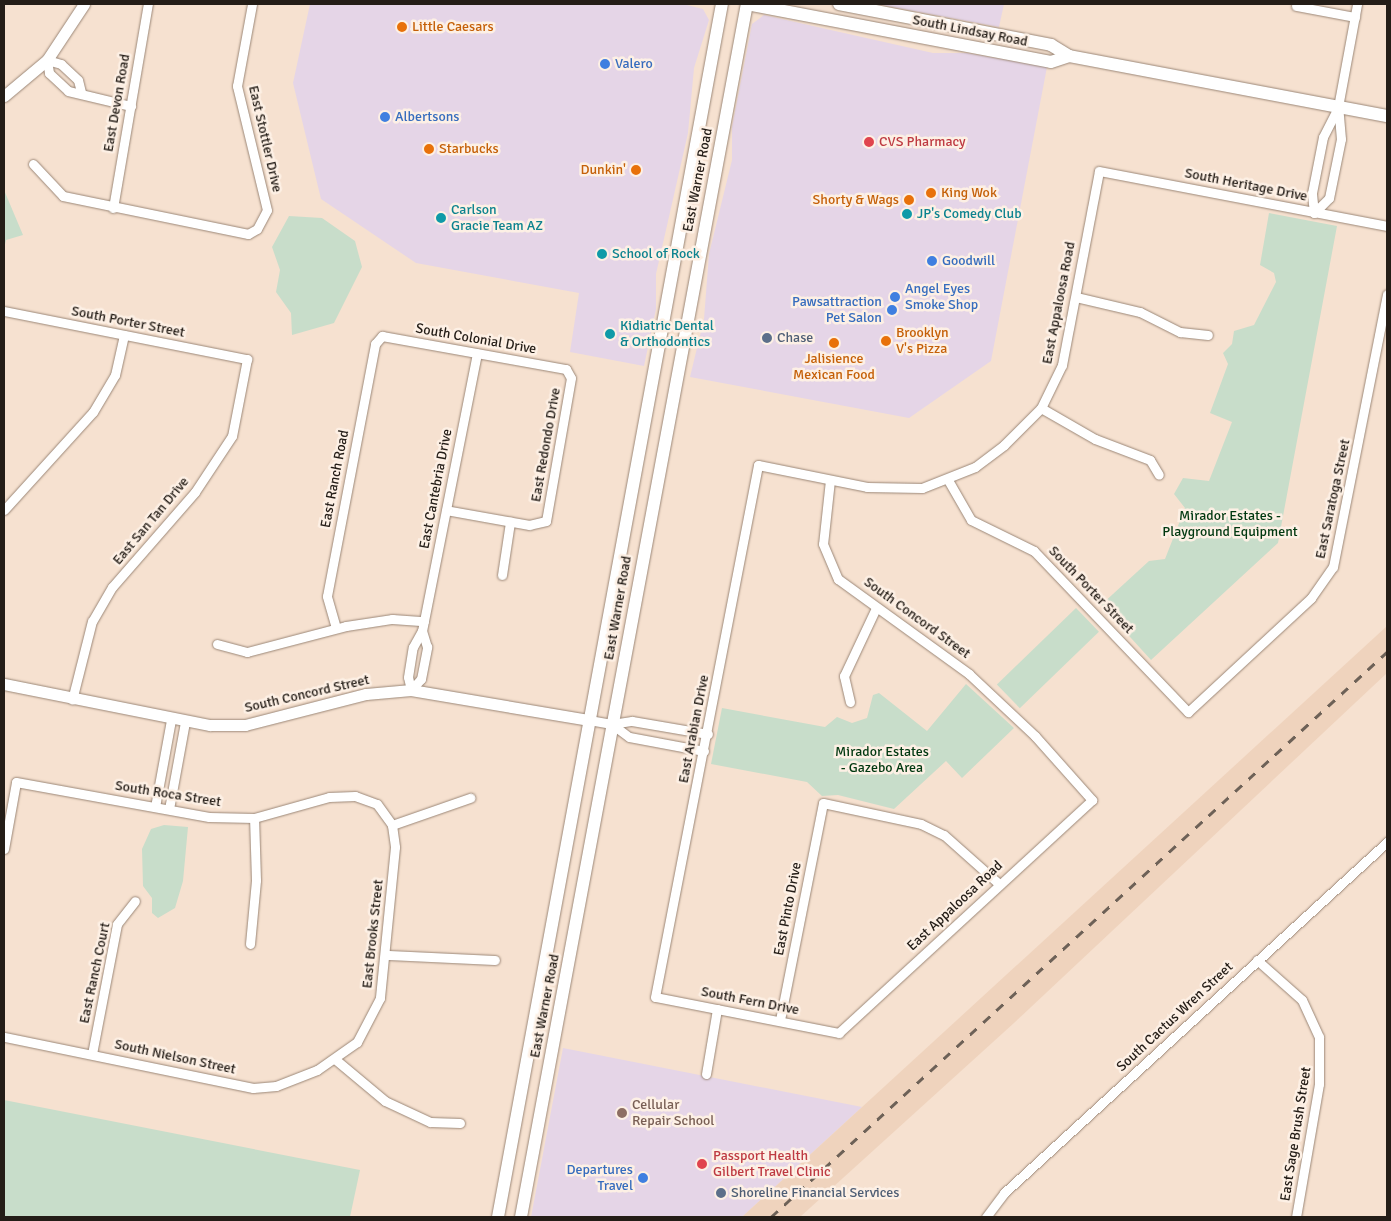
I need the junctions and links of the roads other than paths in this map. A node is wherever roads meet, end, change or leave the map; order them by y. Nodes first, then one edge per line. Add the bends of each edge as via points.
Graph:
1 (84, 4) edge
2 (148, 4) edge
3 (252, 4) edge
4 (722, 4) edge
5 (747, 4) edge
6 (839, 4) edge
7 (1357, 4) edge
8 (1296, 6) dead end
9 (1354, 17) junction
10 (1020, 39) junction
11 (958, 43) junction
12 (1068, 56) junction
13 (46, 60) junction
14 (81, 92) junction
15 (4, 96) edge
16 (130, 106) junction
17 (1338, 106) junction
18 (1387, 116) edge
19 (33, 164) dead end
20 (1099, 171) joint
21 (113, 208) junction
22 (1314, 213) junction
23 (1387, 226) edge
24 (668, 294) junction
25 (1387, 294) edge
26 (1076, 297) junction
27 (691, 299) junction
28 (4, 311) edge
29 (124, 335) junction
30 (1208, 335) dead end
31 (382, 336) joint
32 (477, 353) junction
33 (247, 359) joint
34 (566, 369) joint
35 (1041, 408) junction
36 (1158, 475) dead end
37 (830, 480) junction
38 (948, 480) junction
39 (4, 510) edge
40 (446, 510) junction
41 (510, 522) junction
42 (502, 575) dead end
43 (876, 608) junction
44 (424, 621) junction
45 (336, 628) junction
46 (422, 631) junction
47 (217, 644) dead end
48 (4, 684) edge
49 (411, 690) junction
50 (72, 700) junction
51 (850, 702) dead end
52 (1188, 712) joint
53 (171, 720) junction
54 (590, 720) junction
55 (185, 722) junction
56 (612, 724) junction
57 (708, 734) junction
58 (704, 751) junction
59 (470, 798) dead end
60 (1092, 800) joint
61 (155, 807) junction
62 (169, 810) junction
63 (254, 818) junction
64 (392, 826) junction
65 (1387, 842) edge
66 (4, 849) edge
67 (999, 884) junction
68 (134, 902) dead end
69 (250, 944) dead end
70 (388, 955) junction
71 (495, 960) dead end
72 (1257, 960) junction
73 (656, 997) joint
74 (717, 1009) junction
75 (780, 1020) junction
76 (839, 1033) joint
77 (4, 1037) edge
78 (92, 1054) junction
79 (336, 1060) junction
80 (706, 1074) dead end
81 (460, 1123) dead end
82 (498, 1217) edge
83 (521, 1217) edge
84 (986, 1217) edge
85 (1296, 1217) edge

1 - 13 street
2 - 16 street, East Devon Road
3 - 21 street, East Stottler Drive via 237,86 265,198 262,222 248,234
4 - 24 main road, East Warner Road
5 - 11 main road, South Lindsay Road
5 - 27 main road, East Warner Road
6 - 10 main road, South Lindsay Road
7 - 9 street
8 - 9 street
9 - 17 street
10 - 11 main road via 998,42 969,38
10 - 12 main road, South Lindsay Road via 1051,45
11 - 12 main road, South Lindsay Road via 1051,62
12 - 17 main road, South Lindsay Road
13 - 14 street via 61,64 72,74
13 - 14 street via 49,73 68,91
13 - 15 street
14 - 16 street
16 - 21 street, East Devon Road
17 - 18 main road, South Lindsay Road
17 - 22 street via 1323,137 1312,193
17 - 22 street via 1341,139 1329,198
19 - 21 street via 63,196
20 - 22 street, South Heritage Drive
20 - 26 street, East Appaloosa Road
22 - 23 street, South Heritage Drive
24 - 27 main road
24 - 54 main road, East Warner Road
25 - 52 street, East Saratoga Street via 1334,566 1311,598
26 - 30 street via 1140,312 1180,332
26 - 35 street, East Appaloosa Road via 1062,365
27 - 56 main road, East Warner Road
28 - 29 street, South Porter Street
29 - 33 street, South Porter Street
29 - 39 street via 115,375 93,412
31 - 32 street, South Colonial Drive
31 - 45 street, East Ranch Road via 375,344 327,596
32 - 34 street, South Colonial Drive
32 - 40 street, East Cantebria Drive
33 - 50 street, East San Tan Drive via 232,436 195,492 112,587 92,621
34 - 41 street, East Redondo Drive via 572,378 546,521 540,525
35 - 36 street via 1095,440 1150,460
35 - 38 street, East Appaloosa Road via 1004,445
37 - 38 street via 895,490
37 - 43 street, South Concord Street via 822,527 828,561 838,579
37 - 57 street, East Arabian Drive via 758,465
38 - 52 street, South Porter Street via 971,520 1034,550
40 - 41 street
40 - 44 street, East Cantebria Drive
41 - 42 street
43 - 51 street via 844,676
43 - 60 street, South Concord Street via 922,637 969,674 1035,736
44 - 45 street via 392,620
44 - 46 street, East Cantebria Drive
45 - 47 street via 247,652
46 - 49 street, East Cantebria Drive via 413,647 408,677
46 - 49 street, East Cantebria Drive via 426,657 421,679
48 - 50 street, South Concord Street
49 - 54 street, South Concord Street
49 - 55 street, South Concord Street via 366,694 245,725
50 - 53 street, South Concord Street
53 - 55 street, South Concord Street
53 - 61 street
54 - 56 street
54 - 82 main road, East Warner Road
55 - 62 street
56 - 57 street via 632,721
56 - 58 street via 629,737
56 - 83 main road, East Warner Road
57 - 58 street, East Arabian Drive
58 - 73 street, East Arabian Drive
59 - 64 street
60 - 67 street, East Appaloosa Road
61 - 62 street, South Roca Street
61 - 66 street, South Roca Street via 16,782
62 - 63 street, South Roca Street via 209,817
63 - 64 street, South Roca Street via 329,797 356,796 377,804
63 - 69 street via 256,880
64 - 70 street, East Brooks Street via 395,847
65 - 72 street, South Cactus Wren Street
67 - 75 street, East Pinto Drive via 944,835 921,824 823,803
67 - 76 street, East Appaloosa Road
68 - 78 street, East Ranch Court via 117,924
70 - 71 street
70 - 79 street, East Brooks Street via 380,998 370,1021 357,1042
72 - 84 street, South Cactus Wren Street via 1004,1193
72 - 85 street, East Sage Brush Street via 1302,1000 1319,1037 1319,1084
73 - 74 street, South Fern Drive
74 - 75 street, South Fern Drive
74 - 80 street
75 - 76 street, South Fern Drive
77 - 78 street, South Nielson Street
78 - 79 street, South Nielson Street via 253,1088 297,1080
79 - 81 street via 385,1101 430,1122

